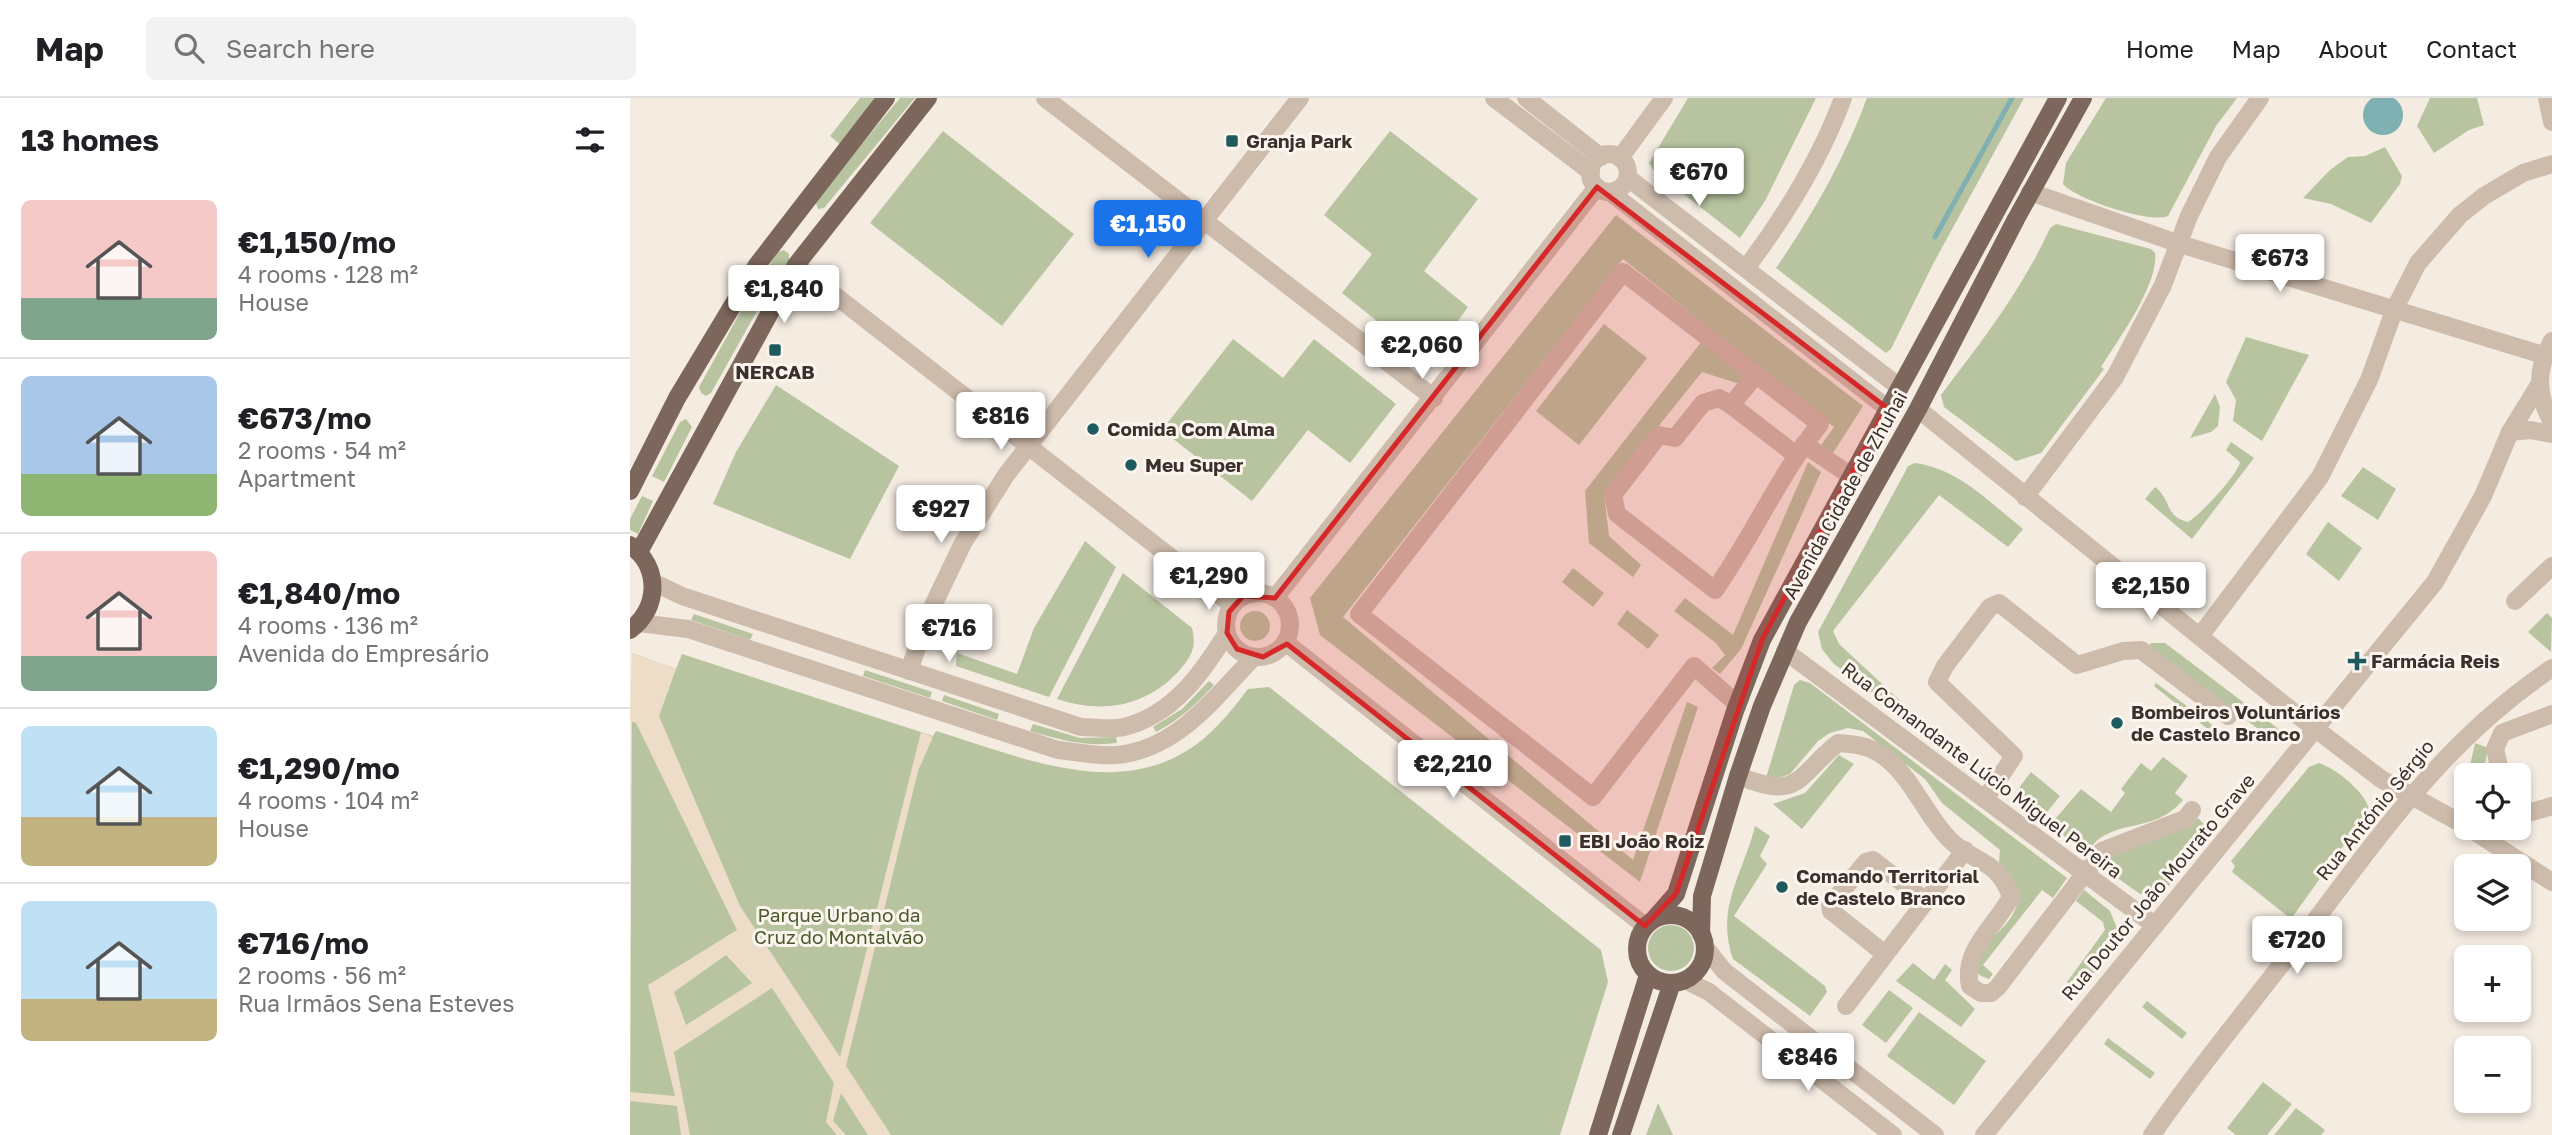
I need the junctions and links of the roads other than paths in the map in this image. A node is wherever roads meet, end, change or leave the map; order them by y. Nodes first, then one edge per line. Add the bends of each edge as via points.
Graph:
1 (886, 98) edge
2 (928, 98) edge
3 (1045, 98) edge
4 (1300, 98) edge
5 (1494, 98) edge
6 (1526, 98) edge
7 (1664, 98) edge
8 (1843, 98) edge
9 (2058, 98) edge
10 (2083, 98) edge
11 (2260, 98) edge
12 (2547, 98) edge
13 (2552, 122) edge
14 (1601, 157) junction
15 (1620, 158) junction
16 (2552, 164) edge
17 (1628, 178) junction
18 (1599, 184) junction
19 (2030, 192) junction
20 (1202, 221) junction
21 (2180, 243) junction
22 (796, 265) junction
23 (1746, 268) junction
24 (2395, 308) junction
25 (2548, 348) edge
26 (1756, 374) junction
27 (2539, 385) junction
28 (1898, 386) junction
29 (1434, 398) junction
30 (1731, 405) junction
31 (1887, 408) junction
32 (1918, 409) junction
33 (2552, 422) edge
34 (2510, 432) junction
35 (2552, 434) edge
36 (1027, 447) junction
37 (1800, 449) junction
38 (1851, 476) junction
39 (630, 491) edge
40 (2025, 498) junction
41 (634, 548) edge
42 (2552, 566) edge
43 (653, 582) junction
44 (1275, 598) junction
45 (2515, 601) dead end
46 (1232, 606) junction
47 (635, 627) edge
48 (1227, 633) junction
49 (2200, 636) junction
50 (1285, 642) junction
51 (1785, 651) junction
52 (1254, 657) junction
53 (2552, 667) edge
54 (909, 671) junction
55 (1737, 704) junction
56 (2552, 714) edge
57 (2228, 716) dead end
58 (2316, 729) junction
59 (2498, 763) edge
60 (1738, 776) junction
61 (2413, 795) junction
62 (1985, 799) junction
63 (2552, 806) edge
64 (2192, 810) dead end
65 (2531, 812) edge
66 (2454, 819) edge
67 (2501, 840) edge
68 (1965, 850) junction
69 (2085, 873) junction
70 (2552, 882) edge
71 (1926, 901) junction
72 (1650, 922) junction
73 (2154, 924) junction
74 (1703, 941) junction
75 (1885, 954) junction
76 (1648, 975) junction
77 (1679, 982) junction
78 (1846, 1006) dead end
79 (1985, 1132) edge
80 (1598, 1135) edge
81 (1621, 1135) edge
82 (1893, 1135) edge
83 (1935, 1135) edge
84 (2152, 1135) edge

1 - 39 main road via 757,265 677,398
2 - 22 main road
3 - 20 street
4 - 20 street
5 - 18 street
6 - 14 street
7 - 15 street
8 - 23 street via 1812,167
9 - 28 main road, Avenida Cidade de Zhuhai
10 - 19 main road, Avenida Cidade de Zhuhai
11 - 21 street via 2218,157
12 - 13 street
14 - 15 street
14 - 18 street
15 - 17 street via 1627,166
16 - 24 street via 2523,173 2460,215 2418,263
17 - 18 street via 1621,188
17 - 23 street
18 - 29 street
18 - 31 street
19 - 21 street
19 - 32 main road, Avenida Cidade de Zhuhai
20 - 29 street
20 - 36 street
21 - 24 street
21 - 40 street via 2115,377
22 - 36 street
22 - 41 main road
23 - 28 street
24 - 25 street
24 - 49 street via 2369,380 2320,477
25 - 27 street
26 - 30 street
26 - 37 street via 1820,424
26 - 55 street via 1623,272 1359,614 1593,797 1693,666
27 - 33 street
27 - 34 street, Rua Doutor João Mourato Grave
28 - 31 main road, Avenida Cidade de Zhuhai
29 - 44 street
30 - 37 street
30 - 37 street via 1720,398 1703,403 1675,438 1659,435 1613,495 1616,513 1715,590
31 - 38 main road, Avenida Cidade de Zhuhai
32 - 40 street
32 - 51 main road, Avenida Cidade de Zhuhai
34 - 35 street
34 - 58 street, Rua Doutor João Mourato Grave via 2483,496 2434,582
36 - 46 street
36 - 54 street via 963,543 928,616
37 - 38 street
38 - 55 main road, Avenida Cidade de Zhuhai via 1762,640
40 - 49 street
41 - 43 main road
42 - 45 street
43 - 47 main road via 649,609
43 - 54 street via 682,596
44 - 46 street via 1254,593
44 - 50 street via 1288,613
46 - 48 street
47 - 52 street via 688,629 1058,750 1117,755 1164,742 1197,717
48 - 52 street via 1237,649
48 - 54 street via 1187,690 1124,727 1081,727
49 - 58 street
50 - 52 street via 1271,654
50 - 72 street
51 - 60 main road, Avenida Cidade de Zhuhai
51 - 62 street, Rua Comandante Lúcio Miguel Pereira
53 - 61 street, Rua António Sérgio via 2486,716
55 - 72 main road, Avenida Cidade de Zhuhai via 1676,894
56 - 59 street via 2502,733 2495,748
57 - 62 street via 2141,650 2077,666 1999,603 1990,607 1937,682 2014,756
58 - 61 street via 2381,779
58 - 73 street, Rua Doutor João Mourato Grave
60 - 68 street via 1773,790 1789,786 1838,743 1858,744 1880,754 1941,829
60 - 74 main road, Avenida Cidade de Zhuhai via 1702,896
61 - 66 street
61 - 84 street, Rua António Sérgio
62 - 69 street, Rua Comandante Lúcio Miguel Pereira
63 - 65 street
64 - 69 street via 2185,819 2102,851
67 - 70 street
68 - 69 street via 2004,878 2011,897 1976,947 1966,970 1970,986 1981,993 1998,987
68 - 71 street
69 - 73 street, Rua Comandante Lúcio Miguel Pereira
71 - 75 street
71 - 75 street via 1873,860 1866,862 1830,905 1831,911
72 - 74 main road via 1676,915 1686,919
72 - 76 main road via 1639,935 1637,956
73 - 79 street, Rua Doutor João Mourato Grave
74 - 77 main road via 1700,967
74 - 83 street via 1724,971
75 - 78 street
76 - 77 main road
76 - 80 main road
77 - 81 main road
77 - 82 street via 1709,992

